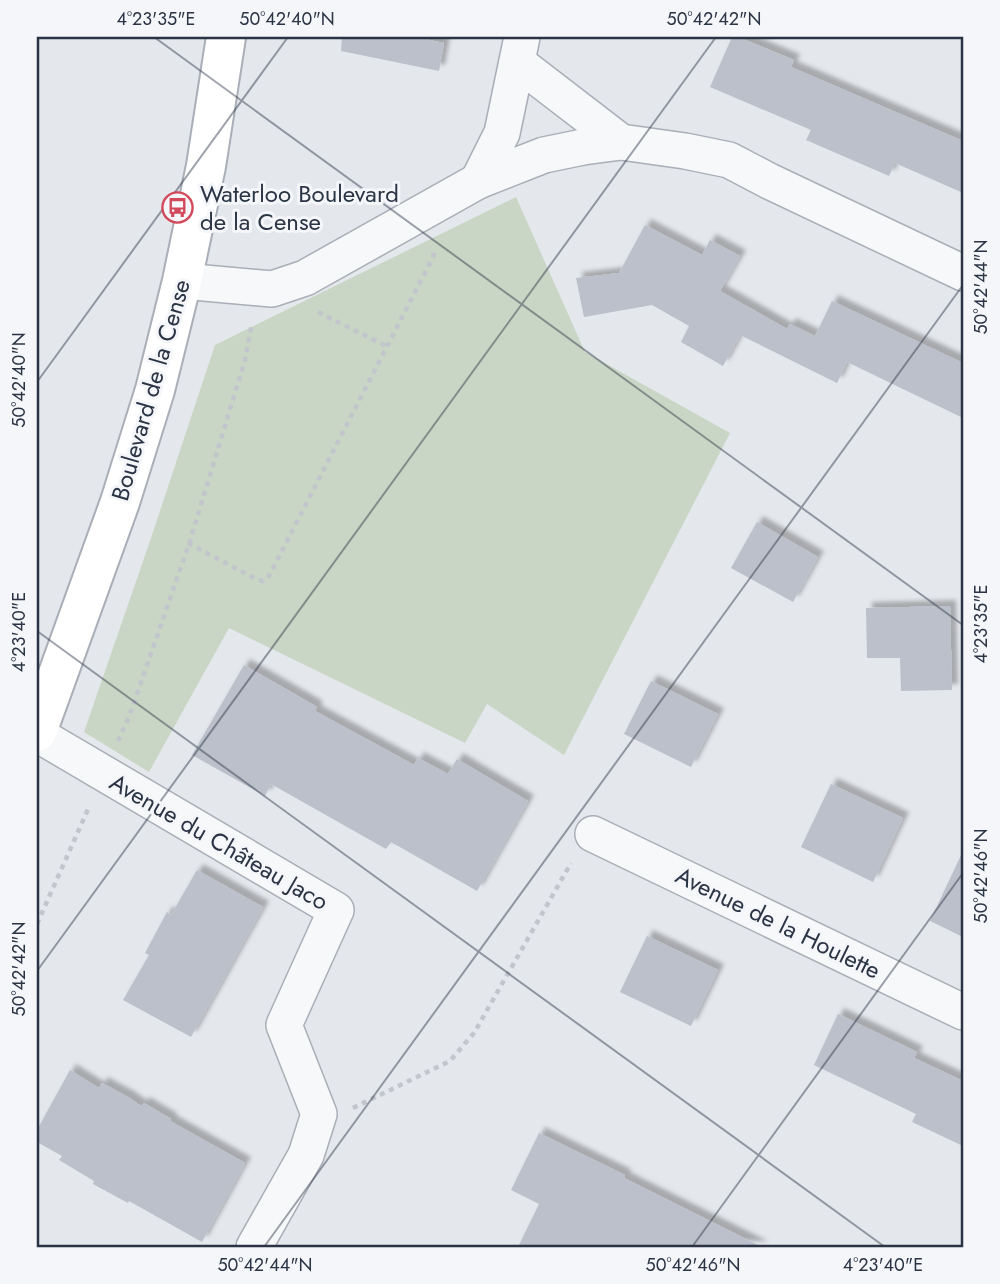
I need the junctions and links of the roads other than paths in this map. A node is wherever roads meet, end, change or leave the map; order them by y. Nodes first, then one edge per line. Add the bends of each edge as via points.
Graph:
1 (226, 37) edge
2 (519, 50) edge
3 (621, 142) junction
4 (478, 181) junction
5 (963, 273) edge
6 (182, 281) junction
7 (37, 733) edge
8 (593, 834) road end
9 (963, 1012) edge
10 (254, 1247) edge

1 - 6 main road, Boulevard de la Cense
2 - 3 street
2 - 4 street via 502,134
3 - 4 street via 544,155
3 - 5 street via 729,160
4 - 6 street via 305,278 266,289
6 - 7 main road, Boulevard de la Cense via 120,502
7 - 10 street, Avenue du Château Jaco via 336,910 284,1025 319,1114 306,1155
8 - 9 street, Avenue de la Houlette

